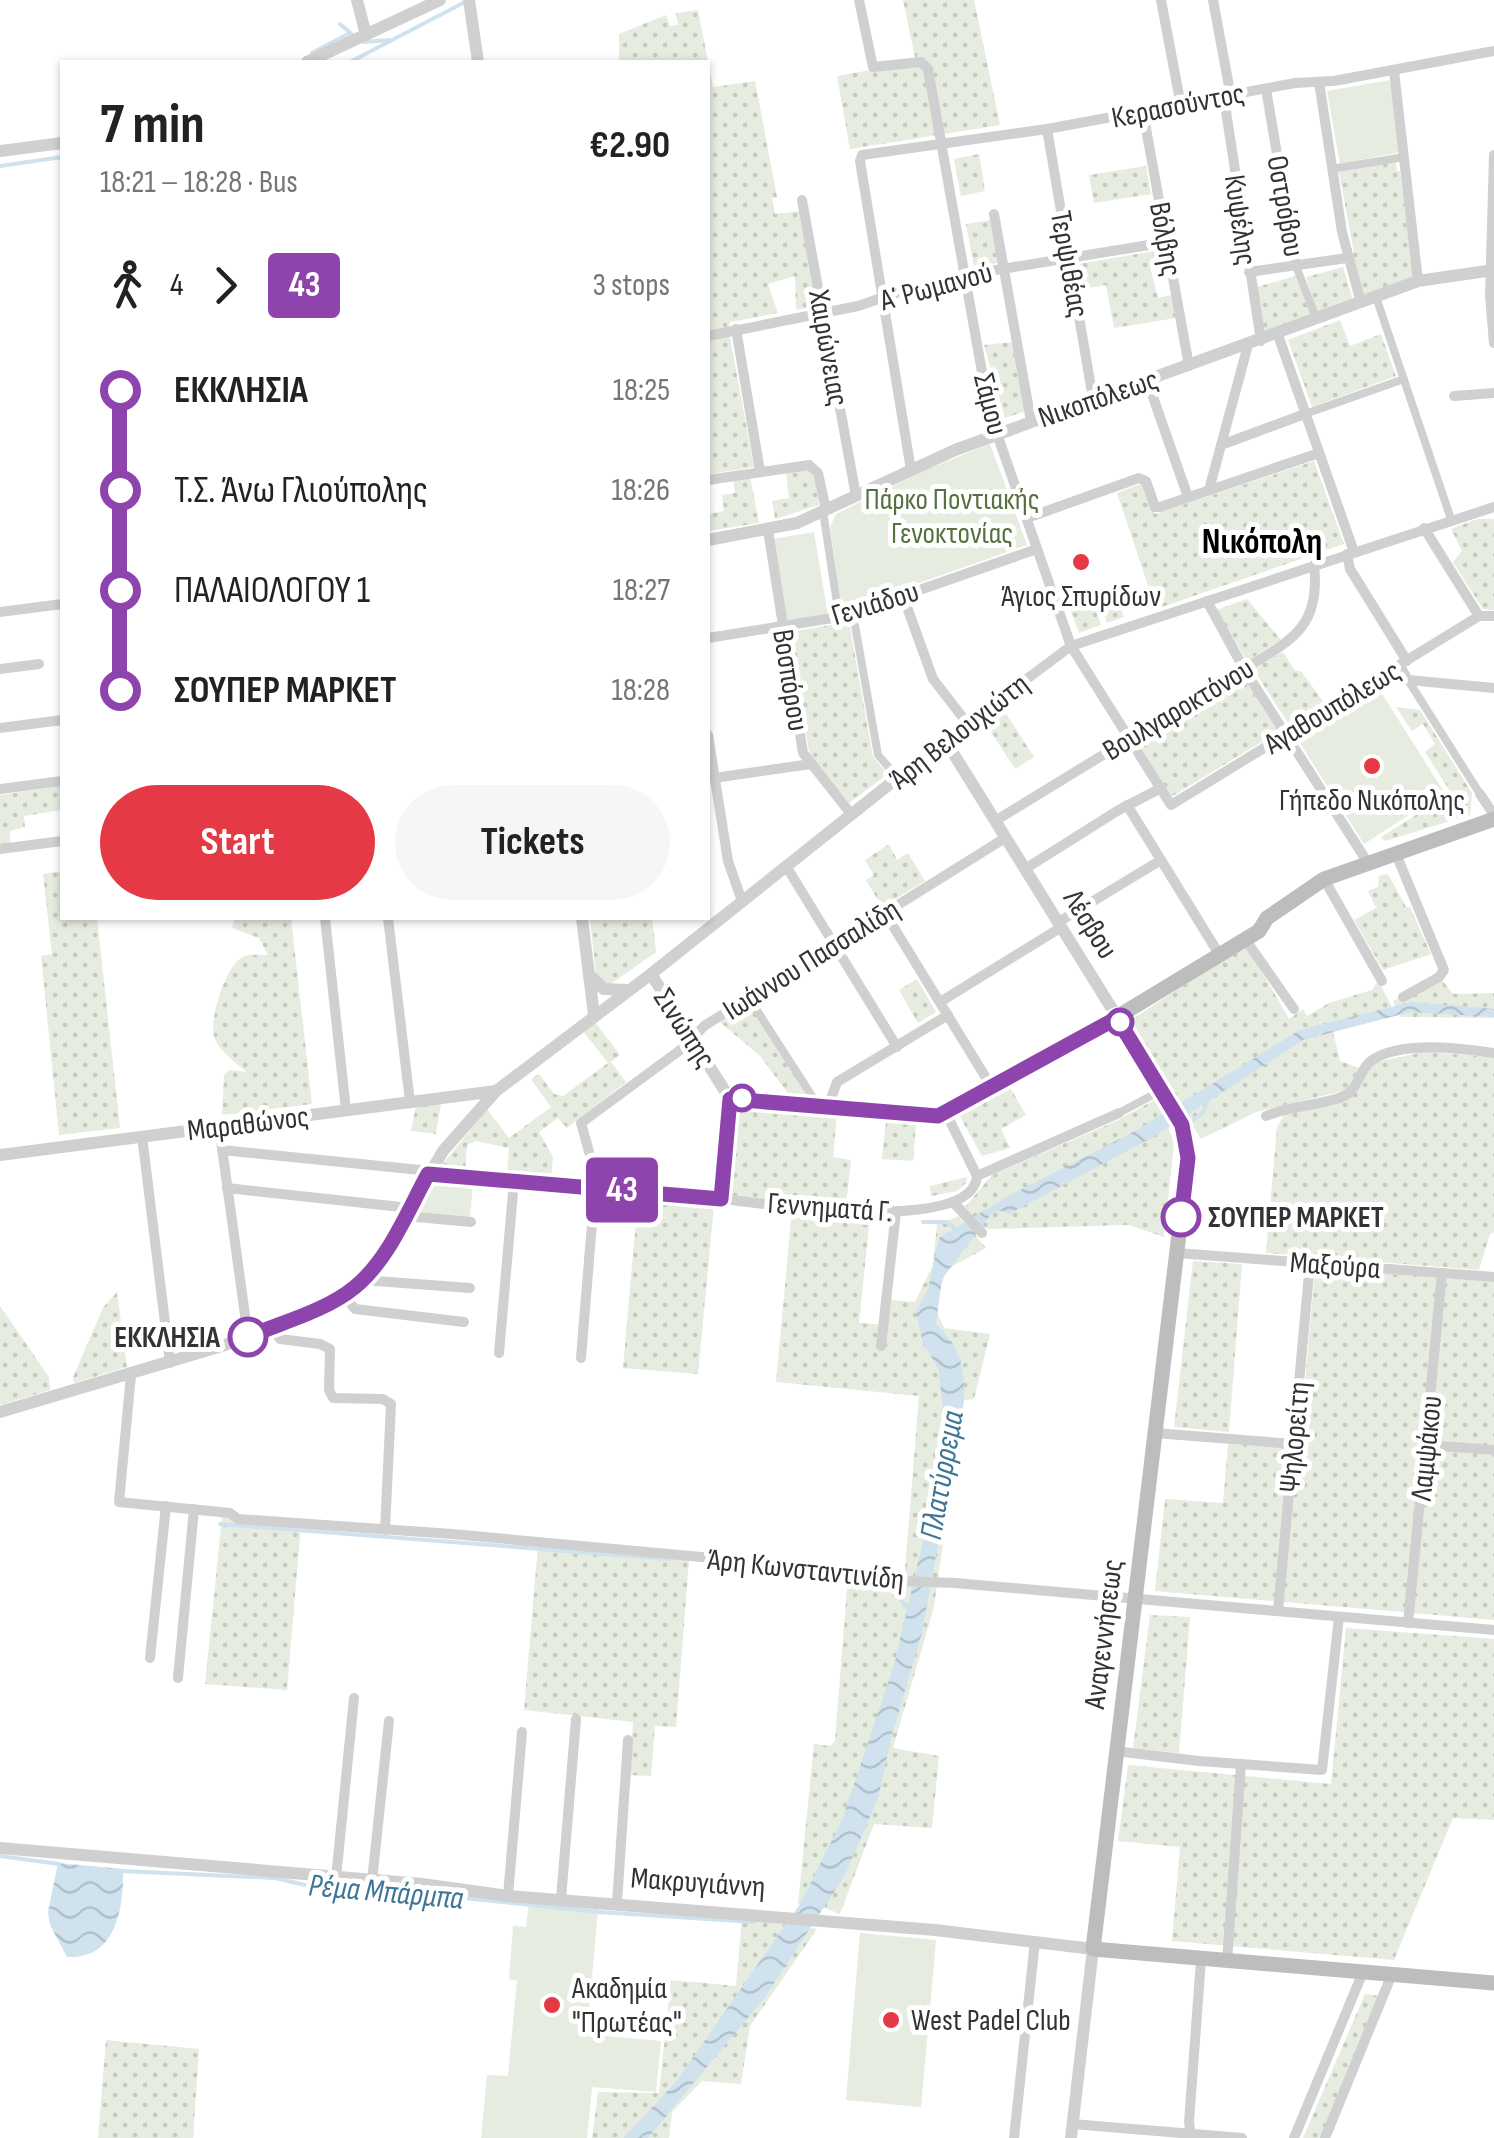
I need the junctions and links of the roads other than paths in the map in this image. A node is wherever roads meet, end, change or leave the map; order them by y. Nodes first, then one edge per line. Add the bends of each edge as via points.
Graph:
1 (357, 0) edge
2 (440, 0) edge
3 (469, 0) edge
4 (859, 0) edge
5 (1160, 0) edge
6 (1212, 0) edge
7 (366, 36) junction
8 (1494, 52) edge
9 (312, 60) edge
10 (478, 60) edge
11 (1394, 71) junction
12 (1319, 82) junction
13 (1266, 88) junction
14 (1228, 97) junction
15 (1180, 106) junction
16 (1143, 112) junction
17 (1048, 129) junction
18 (60, 143) edge
19 (940, 145) junction
20 (0, 151) edge
21 (1494, 155) edge
22 (1404, 157) junction
23 (1332, 169) junction
24 (802, 200) dead end
25 (994, 214) dead end
26 (1167, 242) junction
27 (1069, 258) junction
28 (1347, 258) junction
29 (1296, 266) junction
30 (1004, 268) junction
31 (1493, 270) edge
32 (1249, 272) junction
33 (965, 278) junction
34 (1418, 281) junction
35 (1376, 297) junction
36 (884, 298) junction
37 (1360, 303) junction
38 (823, 313) junction
39 (1316, 320) junction
40 (1493, 322) edge
41 (736, 329) junction
42 (1278, 335) junction
43 (710, 336) edge
44 (1255, 343) junction
45 (1494, 343) edge
46 (1189, 366) junction
47 (1404, 379) junction
48 (1147, 380) junction
49 (1494, 393) edge
50 (1454, 396) dead end
51 (1094, 399) junction
52 (1306, 414) junction
53 (1031, 422) junction
54 (997, 434) junction
55 (1222, 444) junction
56 (1319, 453) junction
57 (911, 470) junction
58 (760, 471) junction
59 (710, 480) edge
60 (1210, 490) junction
61 (856, 496) junction
62 (1188, 498) junction
63 (1494, 507) edge
64 (824, 510) junction
65 (1026, 518) junction
66 (1451, 519) junction
67 (1424, 528) junction
68 (768, 530) junction
69 (710, 540) edge
70 (1037, 548) junction
71 (1350, 553) junction
72 (1314, 565) junction
73 (903, 596) junction
74 (1207, 601) junction
75 (60, 604) edge
76 (0, 612) edge
77 (853, 614) junction
78 (1480, 616) junction
79 (1494, 616) edge
80 (840, 617) junction
81 (782, 626) junction
82 (710, 638) edge
83 (1071, 646) junction
84 (40, 664) dead end
85 (1404, 664) junction
86 (0, 669) edge
87 (1244, 669) junction
88 (1408, 680) junction
89 (1494, 688) edge
90 (60, 720) edge
91 (967, 723) junction
92 (0, 728) edge
93 (1286, 736) junction
94 (1129, 739) junction
95 (945, 740) junction
96 (710, 753) edge
97 (811, 764) junction
98 (714, 778) junction
99 (898, 778) junction
100 (60, 781) edge
101 (1161, 788) junction
102 (0, 789) edge
103 (1480, 794) joint
104 (1127, 805) junction
105 (1171, 805) joint
106 (852, 814) junction
107 (1494, 817) edge
108 (995, 821) junction
109 (1006, 838) junction
110 (60, 841) edge
111 (0, 848) edge
112 (1396, 854) junction
113 (1161, 860) junction
114 (1368, 862) junction
115 (786, 866) junction
116 (1025, 869) junction
117 (1324, 880) junction
118 (742, 901) junction
119 (885, 913) junction
120 (326, 920) edge
121 (388, 920) edge
122 (582, 920) edge
123 (1059, 925) junction
124 (1246, 939) junction
125 (834, 946) junction
126 (1220, 954) junction
127 (650, 974) junction
128 (589, 975) junction
129 (1382, 981) dead end
130 (630, 990) junction
131 (1404, 997) dead end
132 (749, 998) junction
133 (940, 1002) junction
134 (1294, 1009) dead end
135 (594, 1015) junction
136 (948, 1015) junction
137 (1117, 1018) junction
138 (693, 1038) junction
139 (897, 1047) junction
140 (1494, 1054) edge
141 (991, 1086) junction
142 (1162, 1090) junction
143 (496, 1091) junction
144 (456, 1096) junction
145 (730, 1099) junction
146 (410, 1102) junction
147 (823, 1107) junction
148 (346, 1110) junction
149 (946, 1113) junction
150 (1119, 1113) joint
151 (1266, 1116) dead end
152 (468, 1119) junction
153 (219, 1126) junction
154 (142, 1136) junction
155 (1186, 1138) joint
156 (222, 1150) junction
157 (0, 1155) edge
158 (429, 1172) junction
159 (977, 1176) junction
160 (514, 1180) junction
161 (595, 1187) junction
162 (227, 1188) junction
163 (721, 1199) junction
164 (953, 1202) junction
165 (407, 1212) junction
166 (896, 1212) junction
167 (472, 1222) dead end
168 (982, 1233) dead end
169 (1176, 1253) junction
170 (1310, 1263) junction
171 (1442, 1273) junction
172 (1494, 1277) edge
173 (363, 1280) junction
174 (470, 1288) dead end
175 (344, 1295) junction
176 (464, 1322) dead end
177 (271, 1327) junction
178 (248, 1337) junction
179 (881, 1346) dead end
180 (499, 1353) dead end
181 (581, 1358) dead end
182 (170, 1364) junction
183 (131, 1375) junction
184 (0, 1412) edge
185 (1155, 1433) junction
186 (1293, 1444) junction
187 (1427, 1446) junction
188 (1494, 1450) edge
189 (166, 1506) junction
190 (194, 1510) junction
191 (385, 1530) junction
192 (1136, 1598) junction
193 (1278, 1611) junction
194 (1338, 1616) junction
195 (1408, 1623) junction
196 (1494, 1630) edge
197 (150, 1658) dead end
198 (178, 1678) dead end
199 (354, 1698) dead end
200 (576, 1719) dead end
201 (390, 1721) dead end
202 (522, 1732) dead end
203 (628, 1740) dead end
204 (1116, 1751) junction
205 (1241, 1764) junction
206 (0, 1848) edge
207 (336, 1878) junction
208 (372, 1881) junction
209 (508, 1896) junction
210 (561, 1899) junction
211 (617, 1904) junction
212 (1035, 1942) junction
213 (1092, 1949) junction
214 (1201, 1960) junction
215 (1227, 1962) junction
216 (1362, 1972) junction
217 (1392, 1974) junction
218 (1494, 1982) edge
219 (1071, 2131) edge
220 (1191, 2136) edge
221 (1296, 2136) edge
222 (1014, 2138) edge
223 (1242, 2138) edge
224 (1325, 2138) edge

1 - 7 street
2 - 7 street
3 - 10 street
4 - 19 street, Σάμου via 873,67 926,66
5 - 15 street
6 - 14 street, Κυψέλης
7 - 9 street
8 - 11 street, Κερασούντος
11 - 12 street, Κερασούντος
11 - 22 street
12 - 13 street, Κερασούντος
12 - 23 street
13 - 14 street, Κερασούντος
13 - 29 street, Οστρόβου
14 - 15 street, Κερασούντος
14 - 32 street, Κυψέλης
15 - 16 street, Κερασούντος
16 - 17 street, Κερασούντος
16 - 26 street, Βόλβης
17 - 19 street, Κερασούντος
17 - 27 street, Τερψιθέας
18 - 20 street
19 - 33 street, Σάμου
19 - 36 street, Κερασούντος via 862,155
21 - 31 street
22 - 23 street
22 - 34 street
23 - 28 street
24 - 38 street, Χαιρώνειας
25 - 30 street
26 - 27 street, Α΄ Ρωμανού
26 - 46 street, Βόλβης
27 - 30 street, Α΄ Ρωμανού
27 - 51 street, Τερψιθέας
28 - 29 street
28 - 37 street
29 - 32 street
29 - 39 street, Οστρόβου
30 - 33 street, Α΄ Ρωμανού
30 - 53 street
31 - 34 street, Νικοπόλεως
31 - 40 street
32 - 44 street, Κυψέλης
33 - 36 street, Α΄ Ρωμανού
33 - 54 street, Σάμου
34 - 35 street, Νικοπόλεως
35 - 37 street, Νικοπόλεως
35 - 47 street
36 - 38 street, Α΄ Ρωμανού
36 - 57 street
37 - 39 street, Νικοπόλεως
38 - 41 street, Α΄ Ρωμανού
38 - 61 street, Χαιρώνειας
39 - 42 street, Νικοπόλεως
40 - 45 street
41 - 43 street, Α΄ Ρωμανού
41 - 58 street
42 - 44 street, Νικοπόλεως
42 - 52 street
44 - 46 street, Νικοπόλεως
44 - 55 street
46 - 48 street, Νικοπόλεως
47 - 52 street
47 - 66 street
48 - 51 street, Νικοπόλεως
48 - 62 street
49 - 50 street
51 - 53 street, Νικοπόλεως
52 - 55 street
52 - 56 street
53 - 54 street, Νικοπόλεως
54 - 57 street, Νικοπόλεως
54 - 65 street, Σάμου
55 - 60 street
56 - 60 street
56 - 71 street
57 - 61 street, Νικοπόλεως
58 - 59 street
58 - 64 street via 813,467
60 - 62 street
61 - 64 street, Νικοπόλεως
62 - 65 street via 1156,508 1139,478
63 - 66 street, Άρη Βελουχιώτη
64 - 68 street, Νικοπόλεως
64 - 80 street
65 - 70 street, Σάμου
66 - 67 street, Άρη Βελουχιώτη
67 - 71 street, Άρη Βελουχιώτη
67 - 78 street
68 - 69 street, Νικοπόλεως
68 - 81 street, Βοσπόρου
70 - 73 street, Γενιάδου
70 - 83 street, Σάμου
71 - 72 street, Άρη Βελουχιώτη
71 - 85 street via 1350,569
72 - 74 street, Άρη Βελουχιώτη
72 - 87 street, Βουλγαροκτόνου via 1317,590 1303,628
73 - 77 street, Γενιάδου
73 - 91 street via 933,680
74 - 83 street, Άρη Βελουχιώτη
74 - 87 street
75 - 76 street
77 - 80 street, Γενιάδου
77 - 99 street via 878,754
78 - 79 street
78 - 85 street, Αγαθουπόλεως
80 - 81 street, Γενιάδου
81 - 82 street, Γενιάδου
81 - 97 street, Βοσπόρου via 802,748
83 - 91 street, Άρη Βελουχιώτη
83 - 94 street, Σάμου
84 - 86 street
85 - 88 street
85 - 93 street, Αγαθουπόλεως
87 - 93 street
87 - 94 street, Βουλγαροκτόνου
88 - 89 street
88 - 103 street
90 - 92 street
91 - 95 street, Άρη Βελουχιώτη
93 - 105 street, Αγαθουπόλεως
93 - 114 street
94 - 101 street, Σάμου
94 - 108 street, Βουλγαροκτόνου
95 - 99 street, Άρη Βελουχιώτη
95 - 108 street, Λέσβου
96 - 98 street
97 - 98 street
97 - 106 street, Βοσπόρου
98 - 118 street
99 - 106 street, Άρη Βελουχιώτη
100 - 102 street
101 - 104 street
101 - 105 street, Σάμου
103 - 107 street
104 - 113 street
104 - 116 street
106 - 115 street, Άρη Βελουχιώτη
107 - 112 main road
108 - 109 street, Λέσβου
109 - 116 street, Λέσβου
109 - 119 street, Ιωάννου Πασσαλίδη
110 - 111 street
112 - 114 main road
112 - 131 street via 1444,970
113 - 123 street
113 - 126 street
114 - 117 main road
115 - 118 street, Άρη Βελουχιώτη
115 - 125 street
116 - 123 street, Λέσβου
117 - 124 main road
117 - 129 street
118 - 127 street, Άρη Βελουχιώτη
119 - 125 street, Ιωάννου Πασσαλίδη
119 - 133 street
120 - 148 street
121 - 146 street
122 - 128 street
123 - 133 street
123 - 137 street, Λέσβου
124 - 126 main road
124 - 134 street
125 - 132 street, Ιωάννου Πασσαλίδη
125 - 139 street
126 - 137 main road
127 - 130 street, Άρη Βελουχιώτη
127 - 138 street, Σινώπης
128 - 130 street via 604,989
128 - 135 street
130 - 135 street, Άρη Βελουχιώτη
132 - 138 street, Ιωάννου Πασσαλίδη
132 - 147 street
133 - 136 street
135 - 143 street, Άρη Βελουχιώτη
136 - 139 street
136 - 141 street
137 - 141 street
137 - 142 main road, Λέσβου
138 - 145 street, Σινώπης
138 - 161 street, Ιωάννου Πασσαλίδη via 581,1122
139 - 147 street via 838,1082
140 - 151 street via 1424,1047 1379,1057 1350,1093
141 - 149 street
142 - 150 street
142 - 155 main road, Λέσβου
143 - 144 street, Μαραθώνος
143 - 152 street, Άρη Βελουχιώτη
144 - 146 street, Μαραθώνος
144 - 152 street via 467,1102
145 - 147 street
145 - 163 street, Σινώπης
146 - 148 street, Μαραθώνος
147 - 149 street
148 - 153 street, Μαραθώνος
149 - 159 street
150 - 159 street
152 - 158 street, Άρη Βελουχιώτη
153 - 154 street, Μαραθώνος
153 - 156 street
154 - 157 street, Μαραθώνος
154 - 182 street
155 - 169 main road, Αναγεννήσεως
156 - 158 street
156 - 162 street
158 - 160 street, Γεννηματά Γ.
158 - 165 street, Άρη Βελουχιώτη
159 - 164 street via 973,1190
160 - 161 street, Γεννηματά Γ.
160 - 180 street
161 - 163 street, Γεννηματά Γ.
161 - 181 street
162 - 165 street
162 - 178 street
163 - 166 street, Γεννηματά Γ.
164 - 166 street, Γεννηματά Γ.
164 - 168 street
165 - 167 street
165 - 173 street, Άρη Βελουχιώτη
166 - 179 street
169 - 170 street, Μαξούρα
169 - 185 main road, Αναγεννήσεως
170 - 171 street, Μαξούρα
170 - 186 street, Ψηλορείτη
171 - 172 street, Μαξούρα
171 - 187 street, Λαμψάκου
173 - 174 street
173 - 175 street, Άρη Βελουχιώτη
175 - 176 street via 356,1310
175 - 177 street, Άρη Βελουχιώτη
177 - 178 street, Άρη Βελουχιώτη
177 - 191 street via 280,1340 330,1349 333,1398 391,1404
178 - 182 street, Άρη Βελουχιώτη
182 - 183 street, Άρη Βελουχιώτη
183 - 184 street, Άρη Βελουχιώτη
183 - 189 street, Άρη Κωνσταντινίδη via 119,1502
185 - 186 street
185 - 192 main road, Αναγεννήσεως
186 - 193 street, Ψηλορείτη
187 - 188 street
187 - 195 street, Λαμψάκου
189 - 190 street, Άρη Κωνσταντινίδη
189 - 197 street
190 - 191 street, Άρη Κωνσταντινίδη
190 - 198 street
191 - 192 street, Άρη Κωνσταντινίδη
192 - 193 street, Άρη Κωνσταντινίδη
192 - 204 main road, Αναγεννήσεως
193 - 194 street, Άρη Κωνσταντινίδη
194 - 195 street, Άρη Κωνσταντινίδη
194 - 205 street via 1322,1770
195 - 196 street, Άρη Κωνσταντινίδη
199 - 207 street
200 - 210 street
201 - 208 street
202 - 209 street
203 - 211 street
204 - 205 street
204 - 213 main road, Αναγεννήσεως
205 - 215 street
206 - 207 street, Μακρυγιάννη
207 - 208 street, Μακρυγιάννη
208 - 209 street, Μακρυγιάννη
209 - 210 street, Μακρυγιάννη
210 - 211 street, Μακρυγιάννη
211 - 212 street, Μακρυγιάννη
212 - 213 street, Μακρυγιάννη
212 - 222 street
213 - 214 main road, Μακρυγιάννη
213 - 219 street, Αναγεννήσεως
214 - 215 main road, Μακρυγιάννη
214 - 220 street
215 - 216 main road, Μακρυγιάννη
216 - 217 main road, Μακρυγιάννη
216 - 221 street
217 - 218 main road, Μακρυγιάννη
217 - 224 street
219 - 220 street
220 - 223 street

